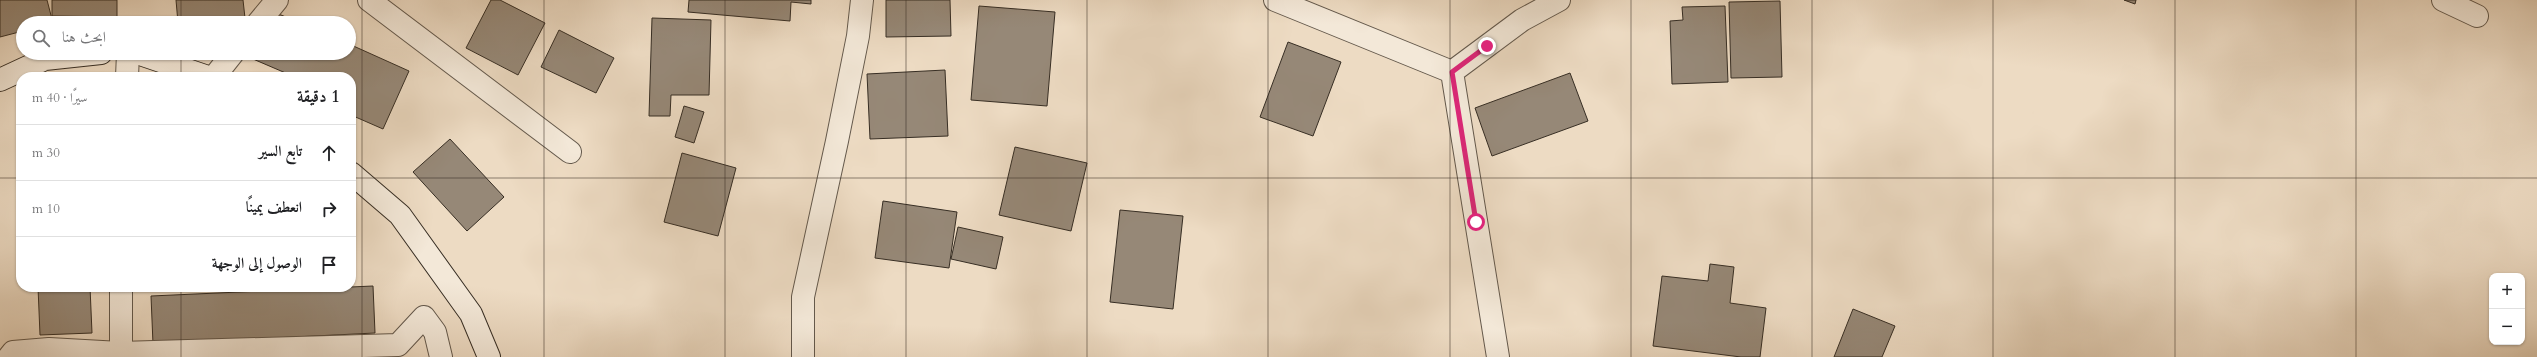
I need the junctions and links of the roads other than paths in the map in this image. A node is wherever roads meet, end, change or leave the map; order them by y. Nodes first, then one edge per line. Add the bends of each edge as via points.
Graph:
1 (277, 0) edge
2 (369, 0) edge
3 (862, 0) edge
4 (1275, 0) edge
5 (1559, 0) edge
6 (2442, 0) edge
7 (264, 16) edge
8 (2477, 16) dead end
9 (43, 60) edge
10 (128, 60) edge
11 (158, 60) edge
12 (227, 60) edge
13 (17, 72) edge
14 (127, 72) edge
15 (193, 72) edge
16 (218, 72) edge
17 (1452, 72) junction
18 (16, 73) edge
19 (0, 80) edge
20 (570, 152) dead end
21 (356, 177) edge
22 (122, 292) edge
23 (121, 355) edge
24 (9, 357) edge
25 (441, 357) edge
26 (490, 357) edge
27 (803, 357) edge
28 (1498, 357) edge

1 - 7 street
2 - 20 street
3 - 27 street via 858,36 838,141 803,297
4 - 17 street
5 - 17 street via 1522,20
6 - 8 street
9 - 13 street
10 - 14 street
11 - 15 street
12 - 16 street
17 - 28 street
18 - 19 street
21 - 26 street via 400,215 471,314
22 - 23 street
23 - 24 street via 49,349 13,352
23 - 25 street via 398,345 424,317 435,332

